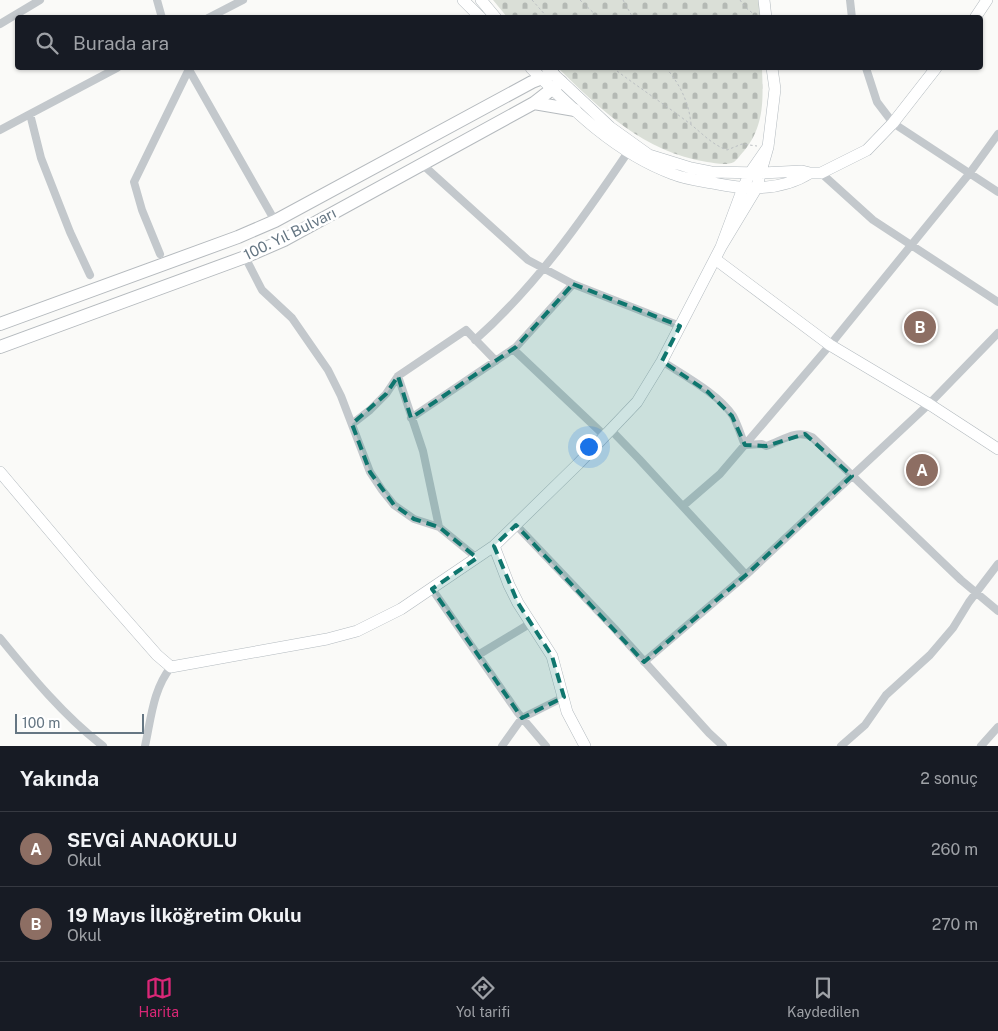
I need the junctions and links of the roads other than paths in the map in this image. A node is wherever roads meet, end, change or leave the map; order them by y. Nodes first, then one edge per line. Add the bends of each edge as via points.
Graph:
1 (40, 0) edge
2 (156, 0) edge
3 (243, 0) edge
4 (463, 0) edge
5 (481, 0) edge
6 (764, 0) edge
7 (850, 0) edge
8 (988, 0) edge
9 (161, 15) edge
10 (214, 15) edge
11 (478, 15) edge
12 (494, 15) edge
13 (766, 15) edge
14 (852, 15) edge
15 (977, 15) edge
16 (0, 24) edge
17 (113, 70) edge
18 (188, 70) edge
19 (190, 70) edge
20 (535, 70) edge
21 (772, 70) edge
22 (867, 70) edge
23 (934, 70) edge
24 (551, 78) edge
25 (534, 104) junction
26 (575, 110) junction
27 (30, 114) junction
28 (892, 123) junction
29 (0, 130) edge
30 (998, 134) edge
31 (628, 152) junction
32 (423, 165) junction
33 (755, 173) junction
34 (815, 173) junction
35 (969, 174) junction
36 (743, 188) junction
37 (756, 189) junction
38 (998, 192) edge
39 (275, 221) junction
40 (911, 245) junction
41 (721, 247) junction
42 (160, 254) dead end
43 (245, 257) junction
44 (714, 259) junction
45 (544, 269) junction
46 (90, 275) dead end
47 (573, 284) junction
48 (998, 302) edge
49 (0, 324) edge
50 (680, 326) junction
51 (998, 333) edge
52 (475, 340) junction
53 (830, 345) junction
54 (0, 347) edge
55 (513, 349) junction
56 (496, 361) junction
57 (662, 361) junction
58 (398, 376) junction
59 (929, 404) junction
60 (411, 418) junction
61 (352, 424) junction
62 (608, 433) junction
63 (745, 445) junction
64 (998, 449) edge
65 (0, 472) edge
66 (852, 476) junction
67 (683, 506) junction
68 (516, 525) junction
69 (439, 527) junction
70 (494, 546) junction
71 (477, 558) junction
72 (998, 564) edge
73 (746, 575) junction
74 (432, 589) junction
75 (976, 592) junction
76 (998, 611) edge
77 (531, 623) junction
78 (0, 638) edge
79 (478, 655) junction
80 (644, 662) junction
81 (171, 667) junction
82 (564, 698) junction
83 (522, 718) junction
84 (998, 727) edge
85 (103, 746) edge
86 (145, 746) edge
87 (502, 746) edge
88 (546, 746) edge
89 (585, 746) edge
90 (723, 746) edge
91 (841, 746) edge
92 (981, 746) edge

1 - 16 street
2 - 9 street
3 - 10 street
4 - 11 street
5 - 12 street
6 - 13 street
7 - 14 street
8 - 15 street
17 - 27 street
18 - 42 street via 134,182
19 - 39 street
20 - 24 street
21 - 33 street via 775,89 768,147
22 - 28 street via 877,102
23 - 28 street
24 - 25 main road, 100. Yıl Bulvarı
24 - 26 street
24 - 33 street via 610,128 649,155 711,172
24 - 39 main road, 100. Yıl Bulvarı
25 - 26 main road
25 - 32 main road, 100. Yıl Bulvarı
26 - 31 street
27 - 29 street
27 - 46 street via 41,158
28 - 34 street via 867,150
28 - 35 street
30 - 35 street
31 - 36 street via 675,175
31 - 45 street
32 - 43 main road, 100. Yıl Bulvarı via 284,240
32 - 45 street via 528,260
33 - 34 street
33 - 36 street
33 - 37 street
34 - 37 street
34 - 40 street
35 - 38 street
35 - 40 street
36 - 37 street
36 - 41 street
37 - 41 street
39 - 49 main road, 100. Yıl Bulvarı
40 - 48 street
40 - 53 street
41 - 44 street
43 - 54 main road, 100. Yıl Bulvarı
43 - 61 street via 262,290 292,318 315,350 337,388
44 - 50 street
44 - 53 street
45 - 47 street
45 - 52 street via 500,318
47 - 50 street
47 - 55 street
50 - 57 street
51 - 59 street
52 - 56 street
52 - 58 street via 466,330
53 - 59 street
53 - 63 street
55 - 56 street
55 - 62 street
56 - 60 street
57 - 62 street via 637,402
57 - 63 street via 721,403 732,416
58 - 60 street
58 - 61 street via 386,394
59 - 64 street
59 - 66 street
60 - 69 street via 423,451
61 - 69 street via 370,472 394,505 414,518
62 - 67 street
62 - 68 street
63 - 66 street via 766,446 789,436 805,434
63 - 67 street via 720,474
65 - 81 street via 92,581
66 - 73 street
66 - 75 street
67 - 73 street
68 - 70 street
68 - 80 street
69 - 71 street
70 - 71 street
70 - 77 street via 509,585
71 - 74 street
72 - 75 street
73 - 80 street
74 - 79 street
74 - 81 street via 357,631
75 - 76 street
75 - 91 street via 953,628 930,655 891,690 865,725
77 - 79 street
77 - 82 street via 552,656
78 - 85 street via 65,711
79 - 83 street
80 - 90 street
81 - 86 street via 163,677 156,696
82 - 83 street
82 - 89 street via 567,712
83 - 87 street
83 - 88 street
84 - 92 street

